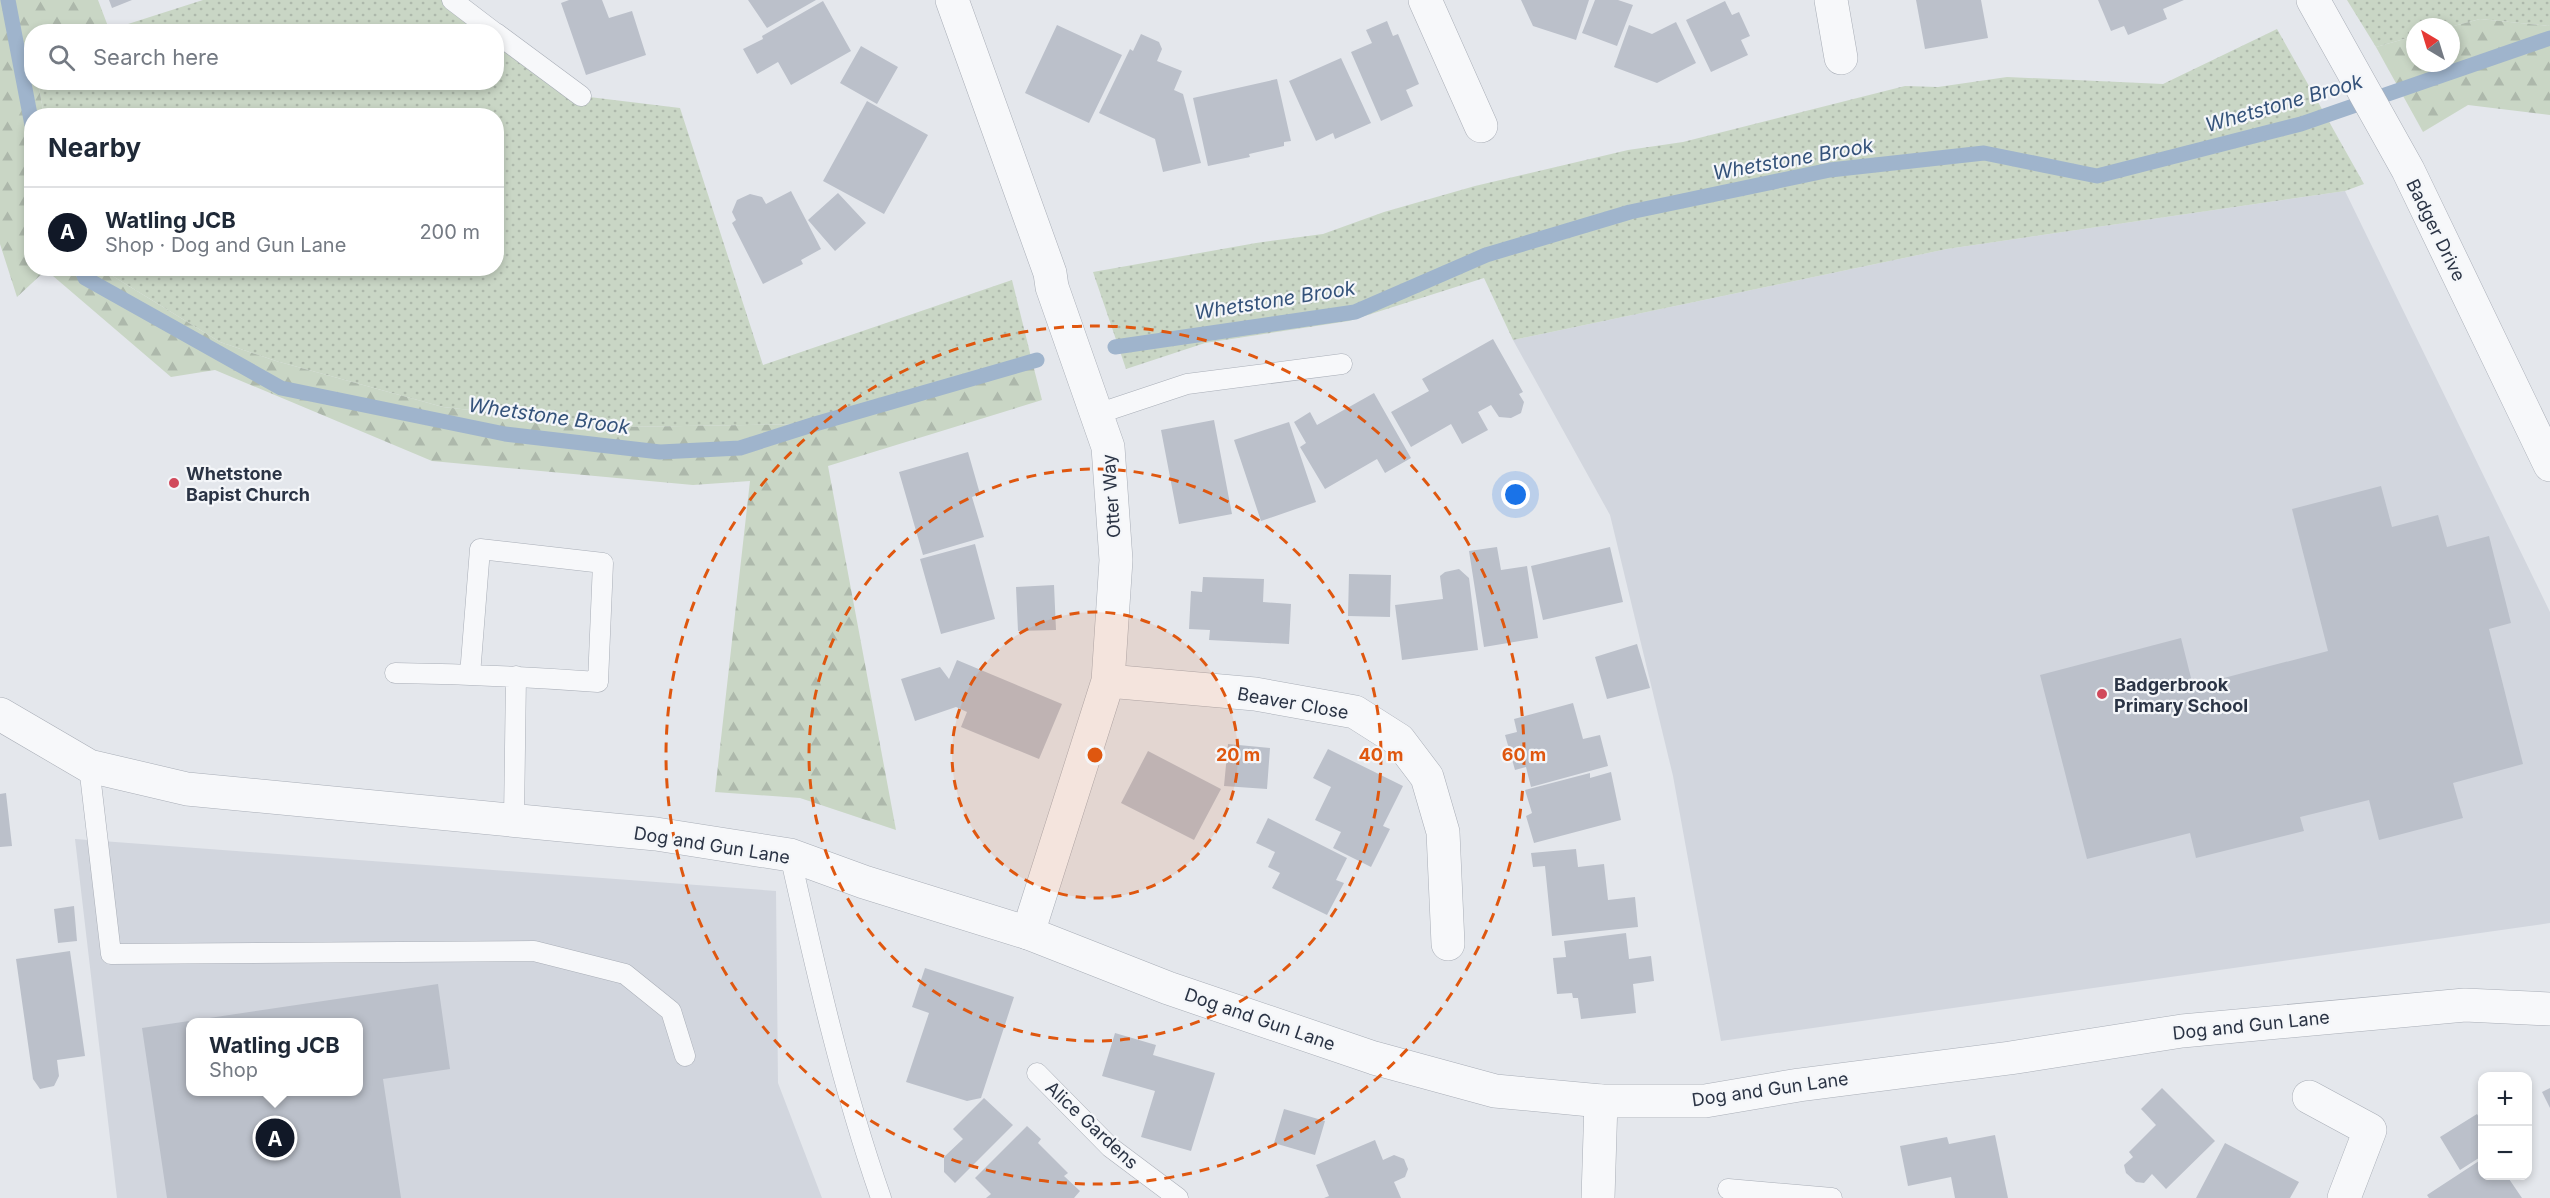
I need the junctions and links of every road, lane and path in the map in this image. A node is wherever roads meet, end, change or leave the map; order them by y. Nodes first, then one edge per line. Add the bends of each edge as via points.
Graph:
1 (452, 0) edge
2 (952, 0) edge
3 (1425, 0) edge
4 (1831, 0) edge
5 (2313, 0) edge
6 (484, 24) edge
7 (504, 39) edge
8 (1841, 58) dead end
9 (581, 96) dead end
10 (1481, 126) dead end
11 (1342, 364) dead end
12 (1097, 414) junction
13 (2550, 465) edge
14 (395, 673) dead end
15 (470, 675) junction
16 (516, 676) junction
17 (1108, 681) junction
18 (0, 714) edge
19 (88, 766) junction
20 (514, 819) junction
21 (790, 855) junction
22 (1028, 933) junction
23 (1448, 944) dead end
24 (2550, 1009) edge
25 (685, 1056) dead end
26 (1036, 1073) dead end
27 (2309, 1097) dead end
28 (1601, 1101) junction
29 (1728, 1189) dead end
30 (881, 1198) edge
31 (1178, 1198) edge
32 (1598, 1198) edge
33 (1832, 1198) edge
34 (2344, 1198) edge

1 - 6 lane
2 - 12 street, Otter Way
3 - 10 street
4 - 8 street
5 - 13 street, Badger Drive via 2408,170
7 - 9 lane
11 - 12 lane via 1187,384
12 - 17 street, Otter Way via 1108,447 1116,560
14 - 15 lane
15 - 16 lane
15 - 16 lane via 480,549 603,563 598,682
16 - 20 lane
17 - 22 street, Otter Way
17 - 23 street, Beaver Close via 1255,694 1355,712 1399,740 1427,777 1443,832
18 - 19 street, Dog and Gun Lane
19 - 20 street, Dog and Gun Lane via 187,789
19 - 25 lane via 111,954 534,951 625,974 670,1011
20 - 21 street, Dog and Gun Lane via 656,834
21 - 22 street, Dog and Gun Lane
21 - 30 lane via 855,1124
22 - 28 street, Dog and Gun Lane via 1168,988 1374,1058 1495,1091
24 - 28 street, Dog and Gun Lane via 2465,1005 2341,1015 2182,1031 1705,1101
26 - 31 lane, Alice Gardens via 1110,1147
27 - 34 street via 2370,1130
28 - 32 street
29 - 33 lane

